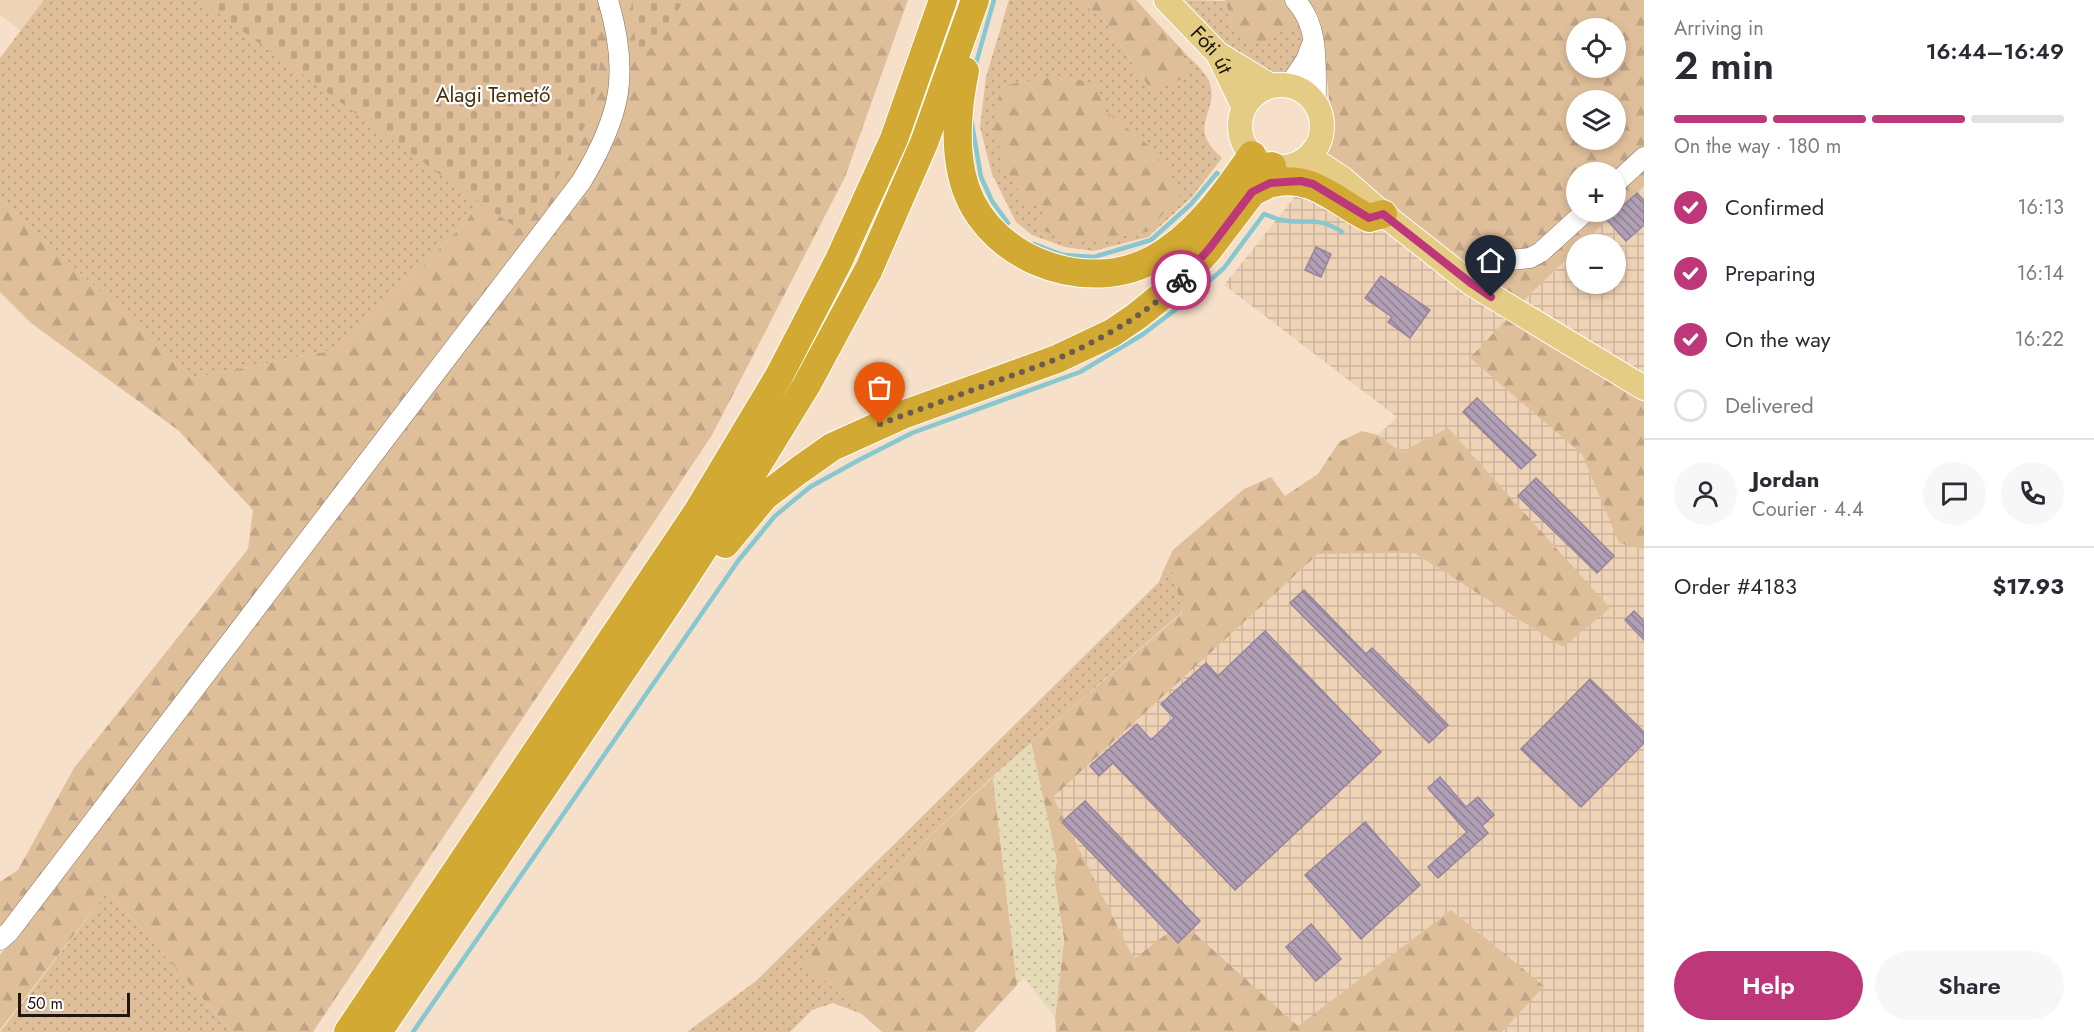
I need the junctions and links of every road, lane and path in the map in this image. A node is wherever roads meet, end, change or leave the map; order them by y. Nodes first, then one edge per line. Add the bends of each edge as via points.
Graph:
1 (608, 0) edge
2 (943, 0) edge
3 (1166, 0) edge
4 (1295, 0) edge
5 (974, 3) edge
6 (1313, 42) junction
7 (1218, 54) junction
8 (1280, 85) junction
9 (1316, 104) junction
10 (1244, 108) junction
11 (1312, 152) junction
12 (1644, 157) edge
13 (1262, 160) junction
14 (1626, 174) edge
15 (1252, 192) junction
16 (1383, 214) junction
17 (1574, 222) edge
18 (1472, 284) junction
19 (1644, 388) edge
20 (673, 596) junction
21 (0, 940) edge
22 (348, 1032) edge
23 (378, 1032) edge

1 - 21 street via 621,56 618,98 606,137 581,182
2 - 22 highway via 894,140 839,260 779,376 698,511
3 - 7 main road, Fóti út
4 - 6 street via 1308,17
5 - 13 highway via 959,99 962,177 982,217 1017,252 1039,264 1079,273 1109,273 1153,259 1183,240
5 - 20 highway via 924,143 869,269 806,386
6 - 8 street via 1306,60
6 - 9 street
7 - 8 main road
7 - 10 main road, Fóti út
8 - 9 main road via 1307,93
8 - 10 main road via 1261,89
9 - 11 main road via 1323,129
10 - 13 main road via 1240,129 1244,143
11 - 13 main road via 1296,164 1284,167
11 - 16 main road
12 - 14 street
13 - 15 highway
15 - 16 highway via 1270,183 1301,181 1313,184 1369,218
15 - 20 highway via 1179,282 1137,316 1112,333 1057,359 905,414 832,447 764,497 709,564
16 - 18 main road
17 - 18 street via 1541,252 1530,258 1498,261
18 - 19 main road
20 - 23 highway

